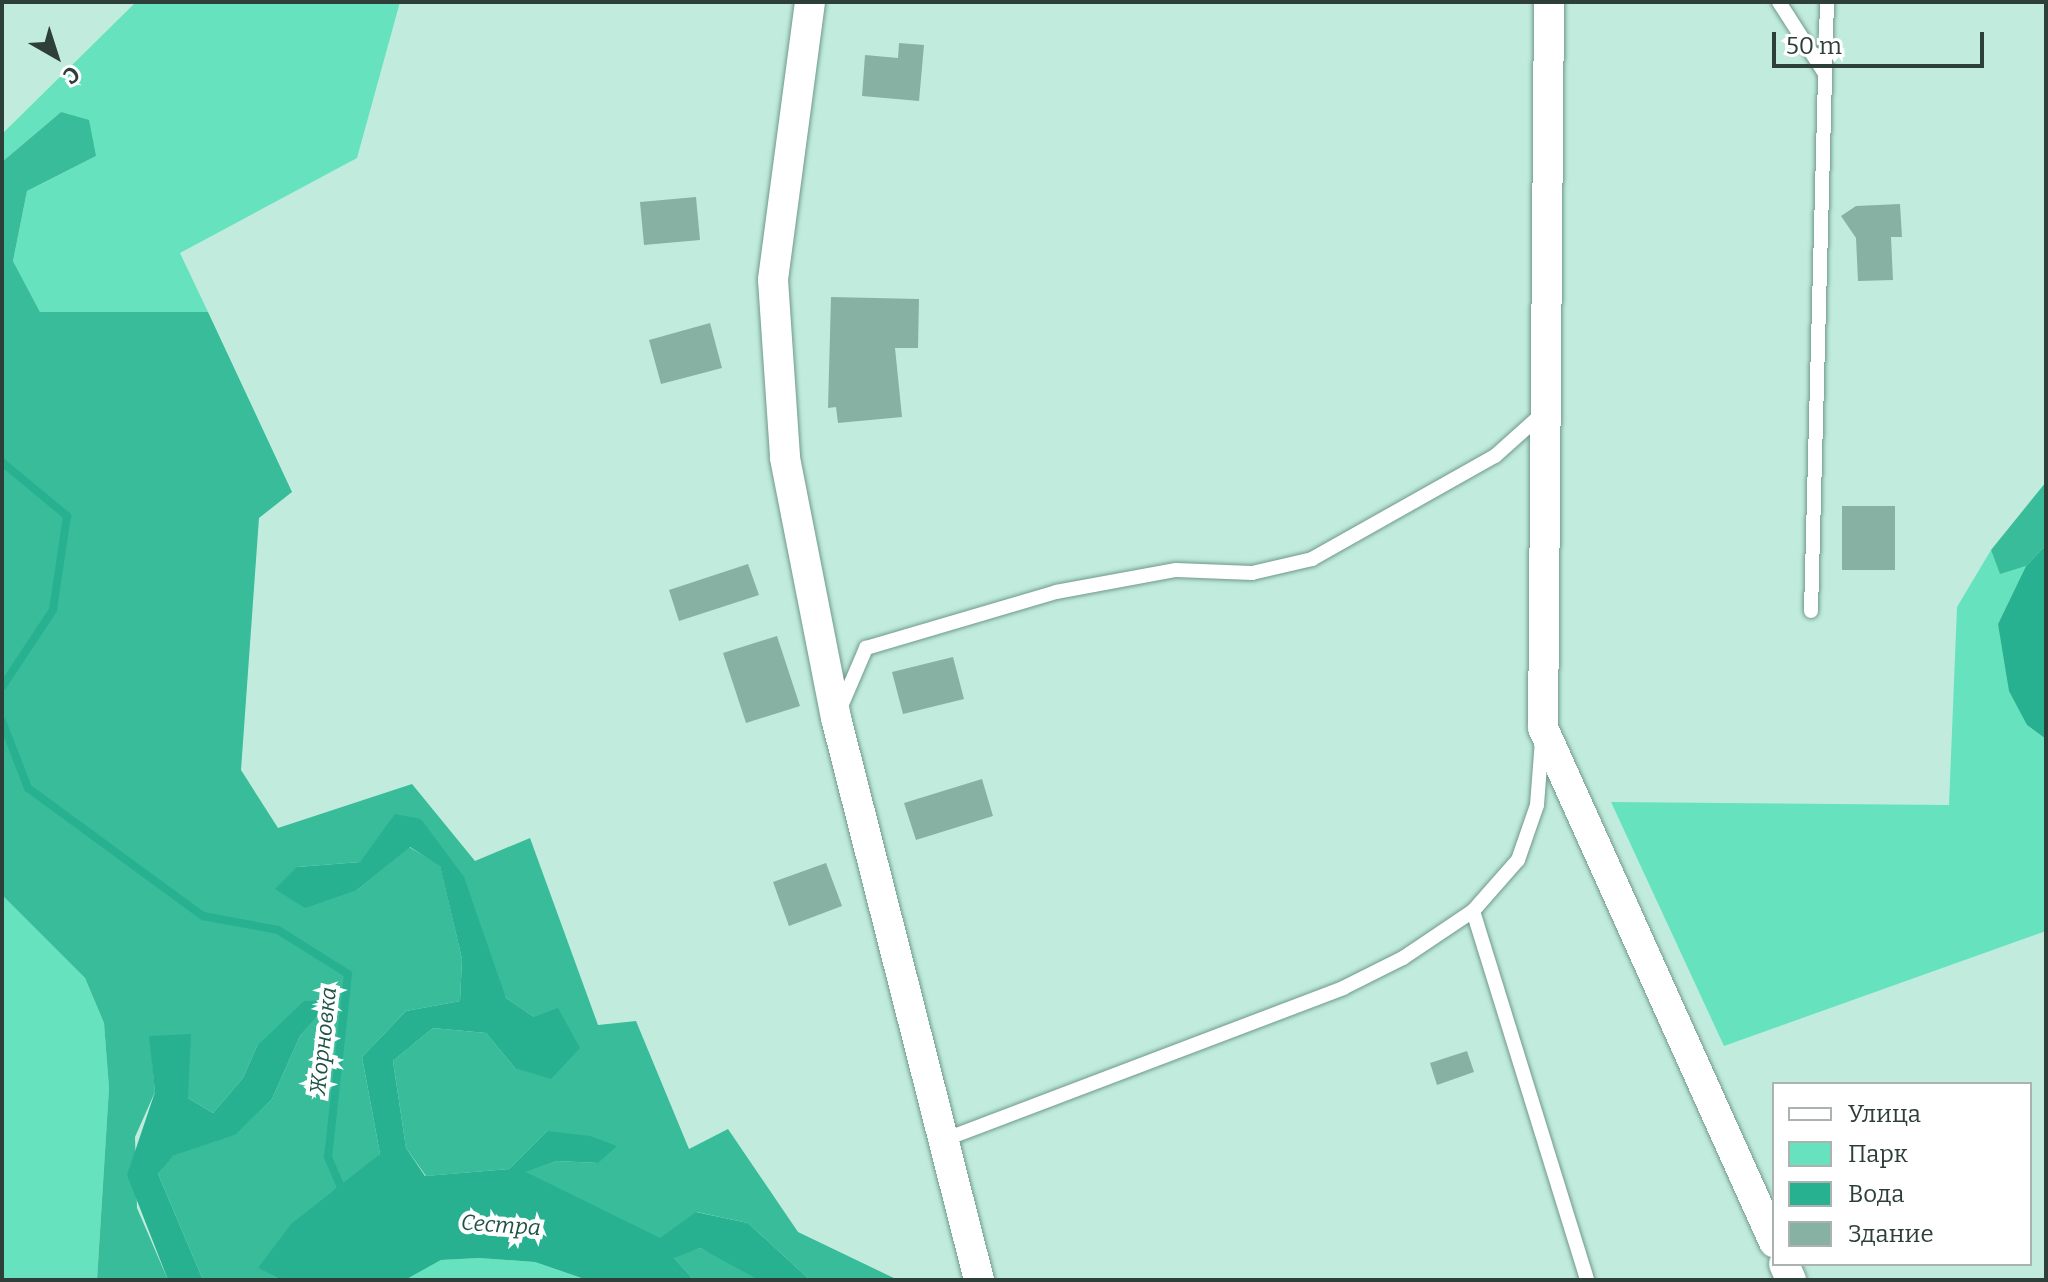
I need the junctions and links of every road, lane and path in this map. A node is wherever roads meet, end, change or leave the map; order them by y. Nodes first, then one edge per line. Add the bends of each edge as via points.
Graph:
1 (810, 2) edge
2 (1549, 2) edge
3 (1779, 2) edge
4 (1827, 2) edge
5 (1825, 73) junction
6 (1543, 413) junction
7 (1811, 611) dead end
8 (836, 718) junction
9 (1543, 728) junction
10 (1473, 911) junction
11 (946, 1139) junction
12 (1772, 1238) edge
13 (979, 1280) edge
14 (1587, 1280) edge

1 - 8 street via 773,280 785,458
2 - 6 street
3 - 5 lane
4 - 5 lane
5 - 7 lane
6 - 8 lane via 1495,456 1312,559 1252,573 1176,570 1056,592 866,648
6 - 9 street
8 - 11 street
9 - 10 lane via 1537,805 1518,860
9 - 12 street
10 - 11 lane via 1343,988
10 - 14 lane
11 - 13 street

